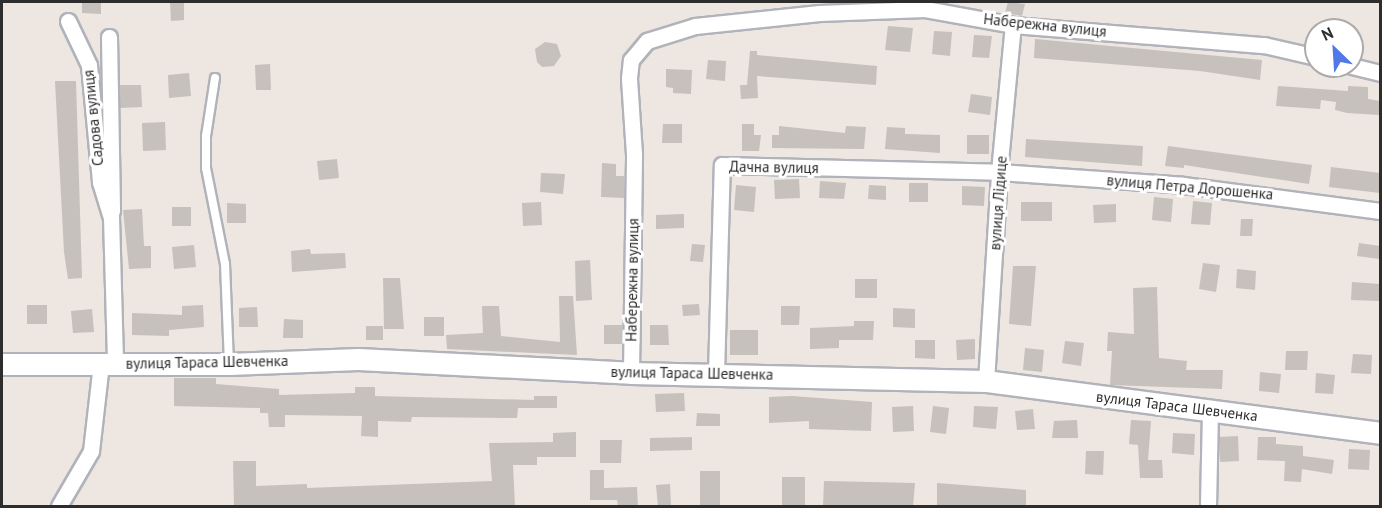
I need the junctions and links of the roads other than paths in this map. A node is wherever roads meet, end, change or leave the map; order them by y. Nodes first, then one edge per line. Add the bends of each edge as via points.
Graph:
1 (68, 21) dead end
2 (1013, 25) junction
3 (109, 38) dead end
4 (1304, 54) edge
5 (1364, 69) edge
6 (1380, 73) edge
7 (215, 78) dead end
8 (999, 172) junction
9 (1380, 211) edge
10 (111, 217) junction
11 (108, 363) junction
12 (2, 364) edge
13 (229, 364) junction
14 (631, 373) junction
15 (716, 374) junction
16 (986, 381) junction
17 (1210, 410) junction
18 (1380, 432) edge
19 (59, 507) edge
20 (1208, 507) edge

1 - 10 street, Садова вулиця via 89,65 100,182
2 - 4 street, Набережна вулиця via 1264,45
2 - 8 street, вулиця Лідице
2 - 14 street, Набережна вулиця via 926,9 819,13 695,26 647,41 631,60 629,78 634,154
3 - 10 street, Садова вулиця
5 - 6 street
7 - 13 lane via 206,136 206,168 223,248
8 - 9 street, вулиця Петра Дорошенка via 1183,185
8 - 15 street, Дачна вулиця via 722,165
8 - 16 street, вулиця Лідице
10 - 11 street, Садова вулиця
11 - 12 main road, вулиця Тараса Шевченка
11 - 13 main road, вулиця Тараса Шевченка
11 - 19 street, Садова вулиця via 91,450
13 - 14 main road, вулиця Тараса Шевченка via 358,359
14 - 15 main road, вулиця Тараса Шевченка
15 - 16 main road, вулиця Тараса Шевченка
16 - 17 main road, вулиця Тараса Шевченка
17 - 18 main road, вулиця Тараса Шевченка
17 - 20 street

